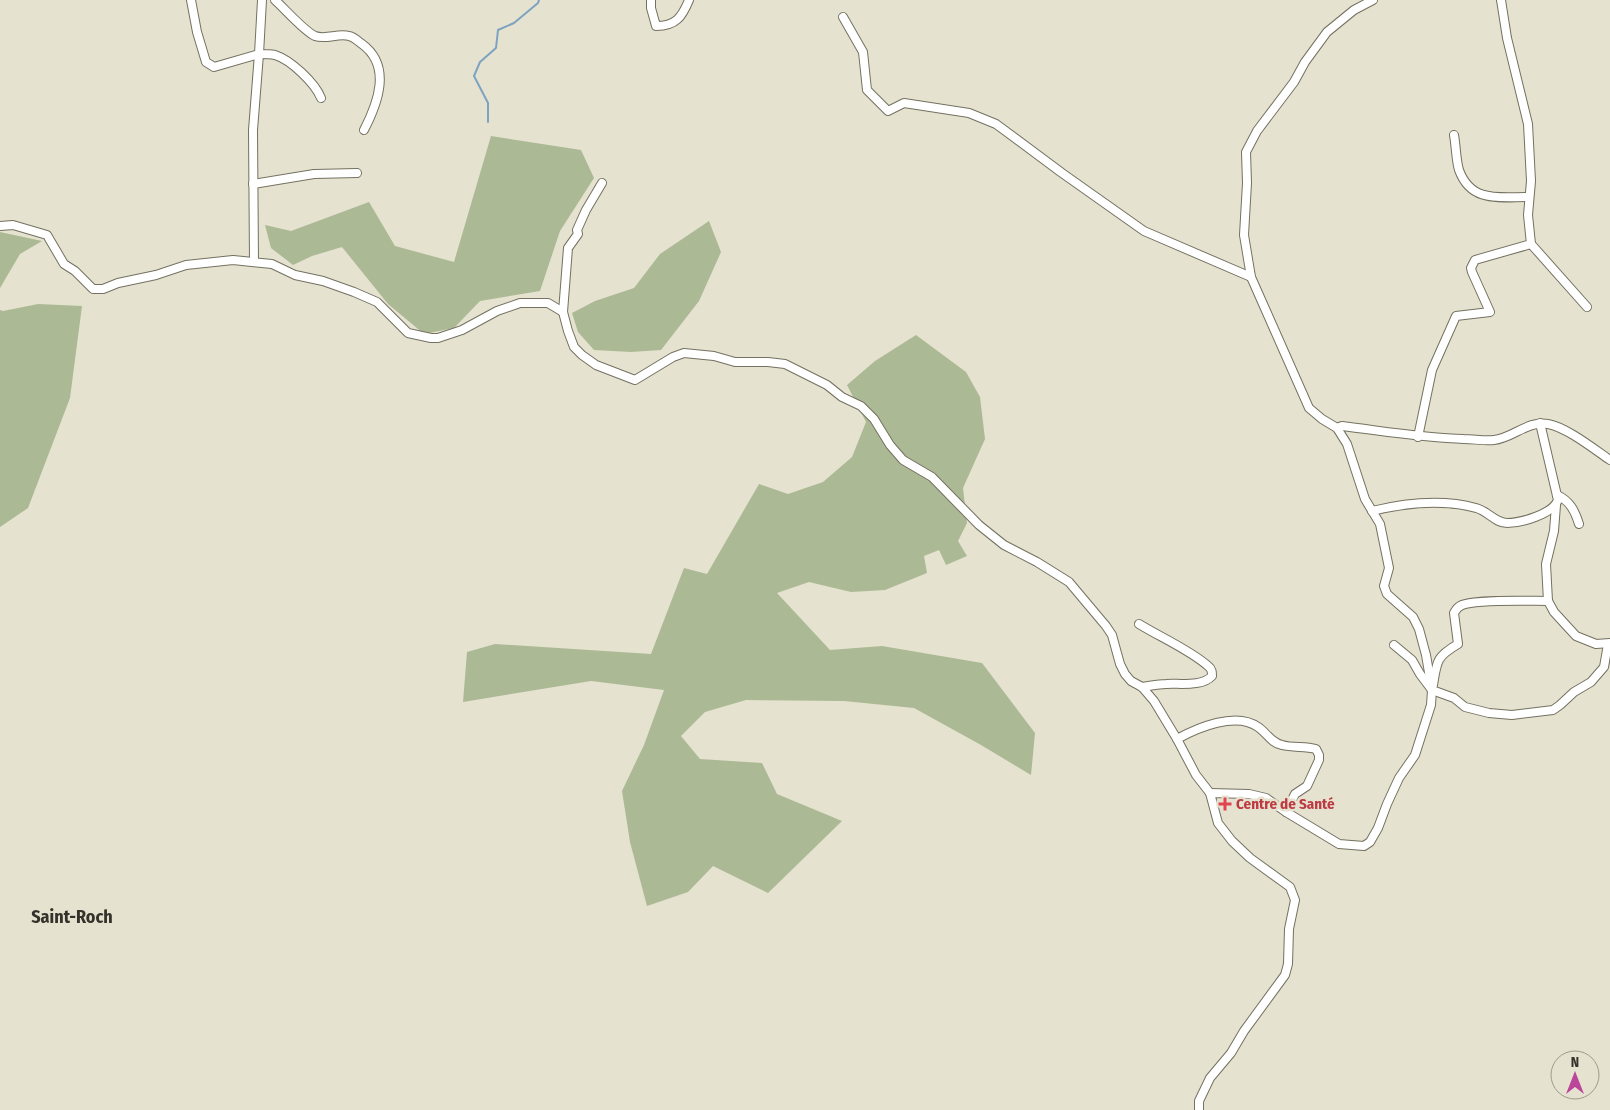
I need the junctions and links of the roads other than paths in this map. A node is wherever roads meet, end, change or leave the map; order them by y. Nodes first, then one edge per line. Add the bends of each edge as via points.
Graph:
1 (191, 0) edge
2 (262, 0) edge
3 (275, 0) edge
4 (651, 0) edge
5 (689, 0) edge
6 (1373, 0) edge
7 (1501, 0) edge
8 (843, 17) dead end
9 (259, 54) junction
10 (321, 98) dead end
11 (364, 130) dead end
12 (1454, 135) dead end
13 (357, 173) dead end
14 (602, 183) dead end
15 (253, 184) junction
16 (1528, 198) junction
17 (0, 226) edge
18 (1531, 244) junction
19 (254, 262) junction
20 (1251, 277) junction
21 (1587, 307) dead end
22 (563, 312) junction
23 (1540, 423) junction
24 (1337, 428) junction
25 (1418, 436) junction
26 (1610, 460) edge
27 (1557, 494) junction
28 (1556, 505) junction
29 (1372, 511) junction
30 (1579, 524) dead end
31 (1548, 601) junction
32 (1139, 624) dead end
33 (1609, 643) edge
34 (1394, 645) dead end
35 (1142, 687) junction
36 (1432, 690) junction
37 (1177, 739) junction
38 (1210, 794) junction
39 (1286, 812) junction
40 (1199, 1110) edge

1 - 9 street via 206,62 214,67
2 - 9 street
3 - 11 street via 310,33 323,37 352,36 369,49 376,60 380,85 375,108
4 - 5 street via 656,26 667,26 681,17
6 - 20 street via 1354,10 1327,32 1257,130 1246,152 1244,235
7 - 16 street via 1528,124 1531,181
8 - 20 street via 863,52 867,90 888,111 904,103 969,113 996,124 1144,231
9 - 10 street via 277,56 289,63 311,83
9 - 15 street
12 - 16 street via 1459,170 1470,189 1491,197
13 - 15 street via 314,174
14 - 22 street via 568,248
15 - 19 street
16 - 18 street
17 - 19 street via 13,225 47,235 64,264 93,289 186,266 233,260
18 - 21 street
18 - 25 street via 1475,260 1472,264 1472,272 1490,312 1456,316 1432,370
19 - 22 street via 272,264 376,302 408,333 421,337 438,338 462,330 520,303 548,303
20 - 24 street via 1309,408
22 - 35 street via 574,347 582,355 596,365 635,380 684,353 735,362 768,362 784,364 861,406 903,460 932,477 979,525 1004,545 1069,582 1112,635 1125,674
23 - 25 street via 1506,438 1493,440
23 - 26 street via 1551,424 1580,439
23 - 27 street
24 - 25 street
24 - 29 street via 1347,444
27 - 28 street
27 - 30 street via 1572,507
28 - 29 street via 1540,515 1506,523 1498,522 1477,508 1454,505 1412,504
28 - 31 street via 1546,564
29 - 36 street via 1380,524 1386,547 1389,568 1384,586 1386,594 1413,617 1419,629
31 - 33 street via 1576,636 1596,644
31 - 36 street via 1477,602 1457,608 1454,613 1458,644 1446,650 1440,658
32 - 35 street via 1186,651 1212,671 1209,680 1201,682
33 - 36 street via 1604,667 1591,682 1552,710 1512,716 1489,713 1465,707 1454,698
34 - 36 street via 1412,660
35 - 37 street
36 - 39 street via 1431,705 1415,754 1399,778 1370,842 1364,846 1339,844
37 - 38 street
37 - 39 street via 1213,724 1246,722 1256,725 1274,742 1316,749 1318,760 1307,786 1295,794
38 - 39 street via 1249,794 1266,798
38 - 40 street via 1218,823 1227,835 1250,858 1290,887 1295,900 1285,975 1210,1078 1199,1102

